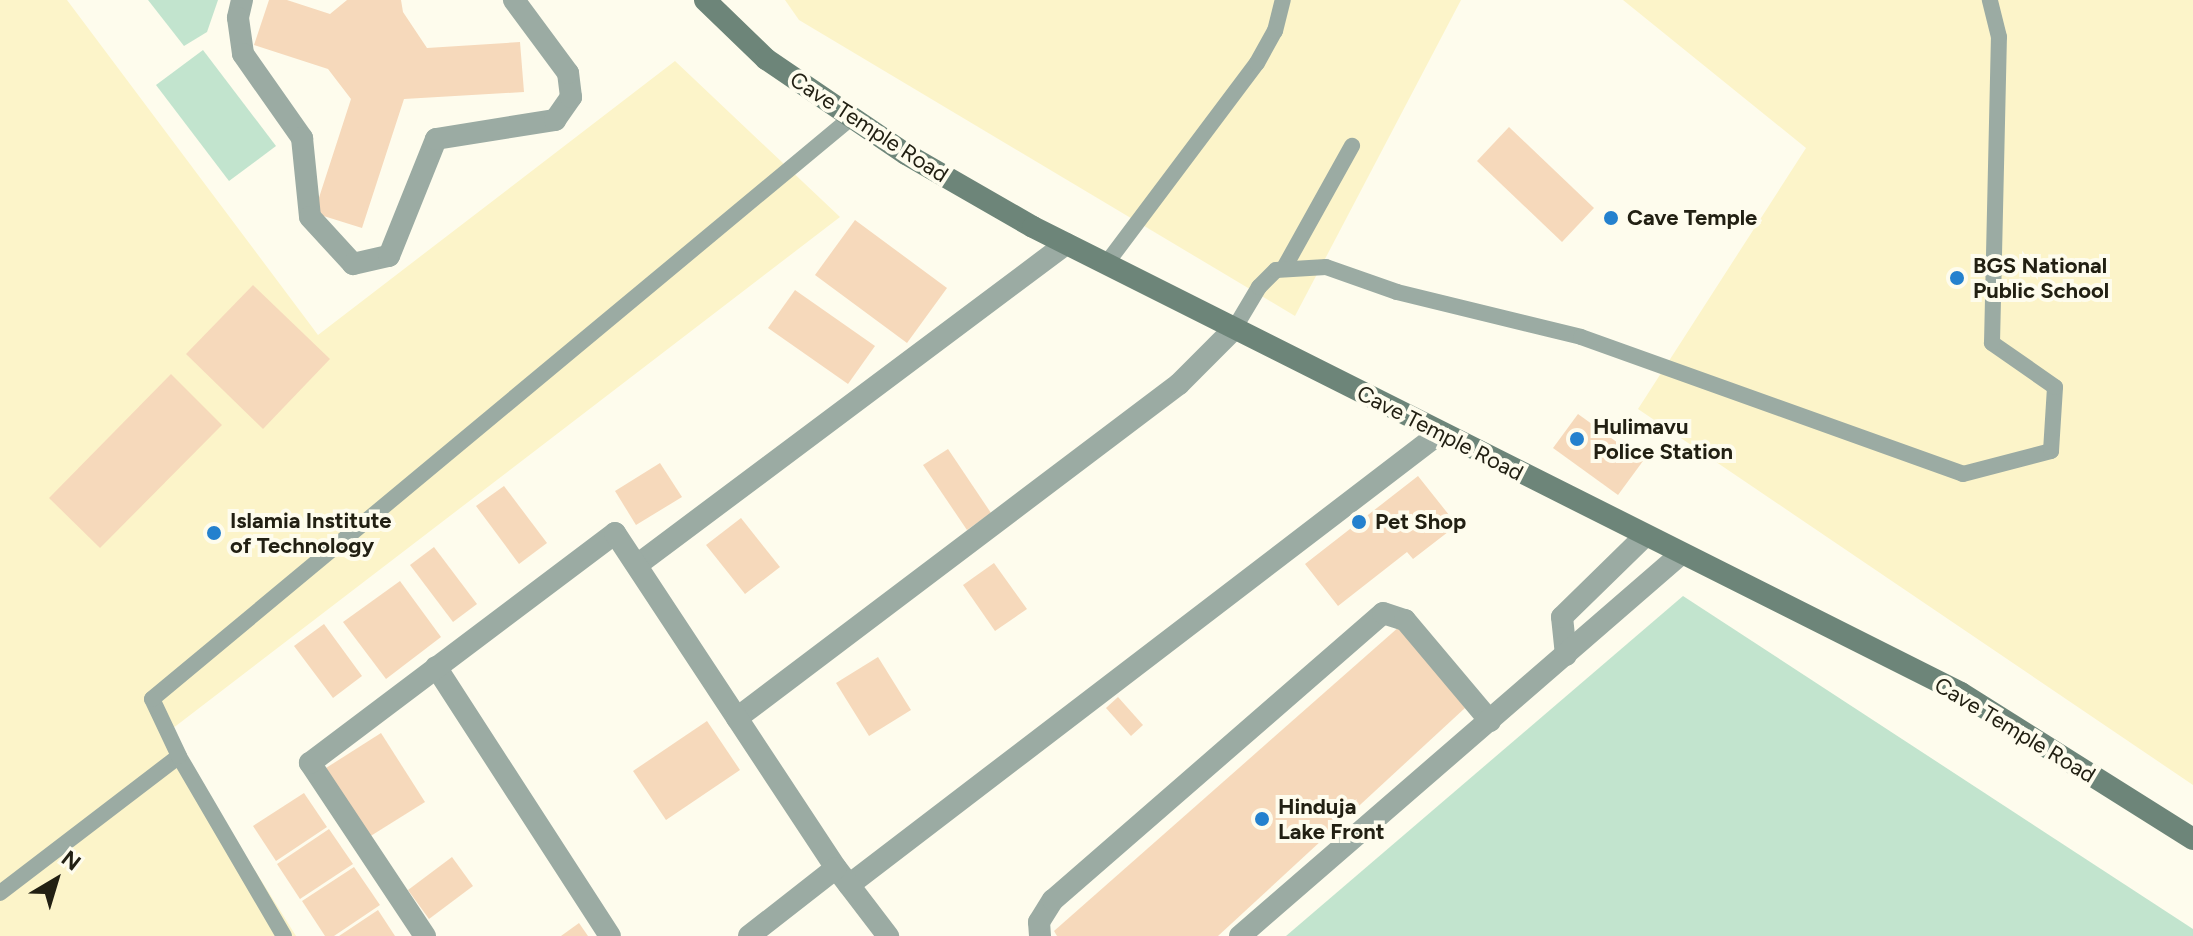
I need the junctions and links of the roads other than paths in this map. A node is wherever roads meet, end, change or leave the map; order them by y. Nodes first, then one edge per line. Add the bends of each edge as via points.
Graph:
1 (242, 0) edge
2 (705, 0) edge
3 (1283, 0) edge
4 (1990, 0) edge
5 (522, 4) edge
6 (852, 117) junction
7 (1352, 146) dead end
8 (1066, 244) junction
9 (1106, 264) junction
10 (1284, 268) junction
11 (1234, 329) junction
12 (1440, 433) junction
13 (1645, 536) junction
14 (1681, 554) junction
15 (637, 565) junction
16 (1566, 655) junction
17 (436, 667) junction
18 (737, 718) junction
19 (1490, 721) junction
20 (179, 756) junction
21 (2193, 839) edge
22 (843, 876) junction
23 (0, 893) edge
24 (284, 936) edge
25 (425, 936) edge
26 (610, 936) edge
27 (749, 936) edge
28 (888, 936) edge
29 (1040, 936) edge
30 (1240, 936) edge

1 - 5 street via 238,18 243,54 302,138 310,217 353,264 389,256 436,139 555,120 571,97 568,73
2 - 6 main road, Cave Temple Road via 766,59
3 - 9 lane via 1275,31 1257,63
4 - 10 lane via 1999,37 1992,343 2055,387 2051,451 1963,474 1581,337 1397,292 1326,267
6 - 8 main road, Cave Temple Road
6 - 20 lane via 152,699
7 - 10 lane
8 - 9 main road, Cave Temple Road
8 - 15 street
9 - 11 main road, Cave Temple Road
10 - 11 lane via 1259,287
11 - 12 main road, Cave Temple Road
11 - 18 street via 1155,403
12 - 13 main road, Cave Temple Road
12 - 22 street
13 - 14 main road, Cave Temple Road
13 - 16 street via 1562,617
14 - 16 street
14 - 21 main road, Cave Temple Road via 1961,693
15 - 17 street via 615,533
15 - 18 street
16 - 19 street
17 - 25 street via 310,763
17 - 26 street
18 - 22 street
19 - 29 street via 1405,620 1383,613 1053,900 1039,922
19 - 30 street
20 - 23 lane
20 - 24 lane
22 - 27 street
22 - 28 street

